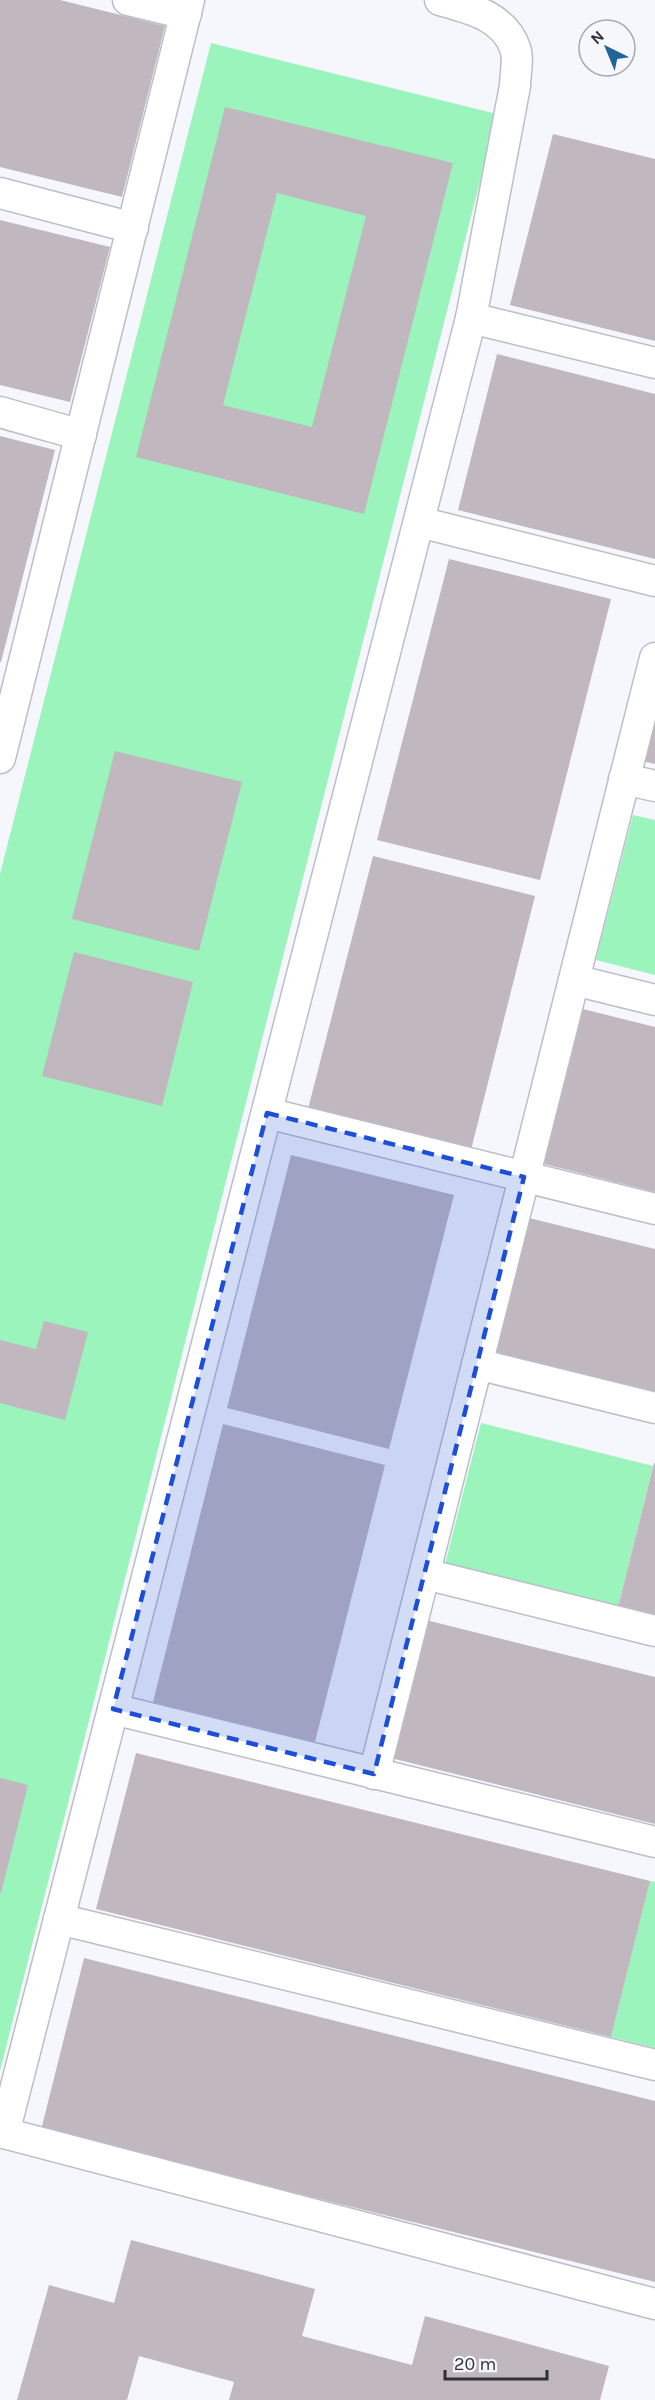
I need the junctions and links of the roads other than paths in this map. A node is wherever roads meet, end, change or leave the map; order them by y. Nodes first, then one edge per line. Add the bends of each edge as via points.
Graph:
1 (128, 0) edge
2 (440, 0) edge
3 (188, 7) edge
4 (0, 193) edge
5 (133, 228) junction
6 (471, 318) junction
7 (655, 363) edge
8 (0, 412) edge
9 (81, 435) junction
10 (419, 522) junction
11 (655, 581) edge
12 (655, 658) edge
13 (0, 758) edge
14 (624, 779) junction
15 (655, 786) edge
16 (574, 980) junction
17 (655, 1000) edge
18 (267, 1113) junction
19 (524, 1177) junction
20 (655, 1209) edge
21 (477, 1364) junction
22 (655, 1408) edge
23 (424, 1574) junction
24 (655, 1631) edge
25 (113, 1709) junction
26 (374, 1773) junction
27 (655, 1842) edge
28 (59, 1919) junction
29 (655, 2065) edge
30 (2, 2132) edge
31 (655, 2304) edge

1 - 3 street
2 - 6 street via 476,10 503,27 516,50 515,86
3 - 5 street
4 - 5 street
5 - 9 street
6 - 7 street
6 - 10 street
8 - 9 street
9 - 13 street
10 - 11 street
10 - 18 street
12 - 14 street
14 - 15 street
14 - 16 street
16 - 17 street
16 - 19 street
18 - 19 street
18 - 25 street
19 - 20 street
19 - 21 street
21 - 22 street
21 - 23 street
23 - 24 street
23 - 26 street
25 - 26 street
25 - 28 street
26 - 27 street
28 - 29 street
28 - 30 street
30 - 31 street

